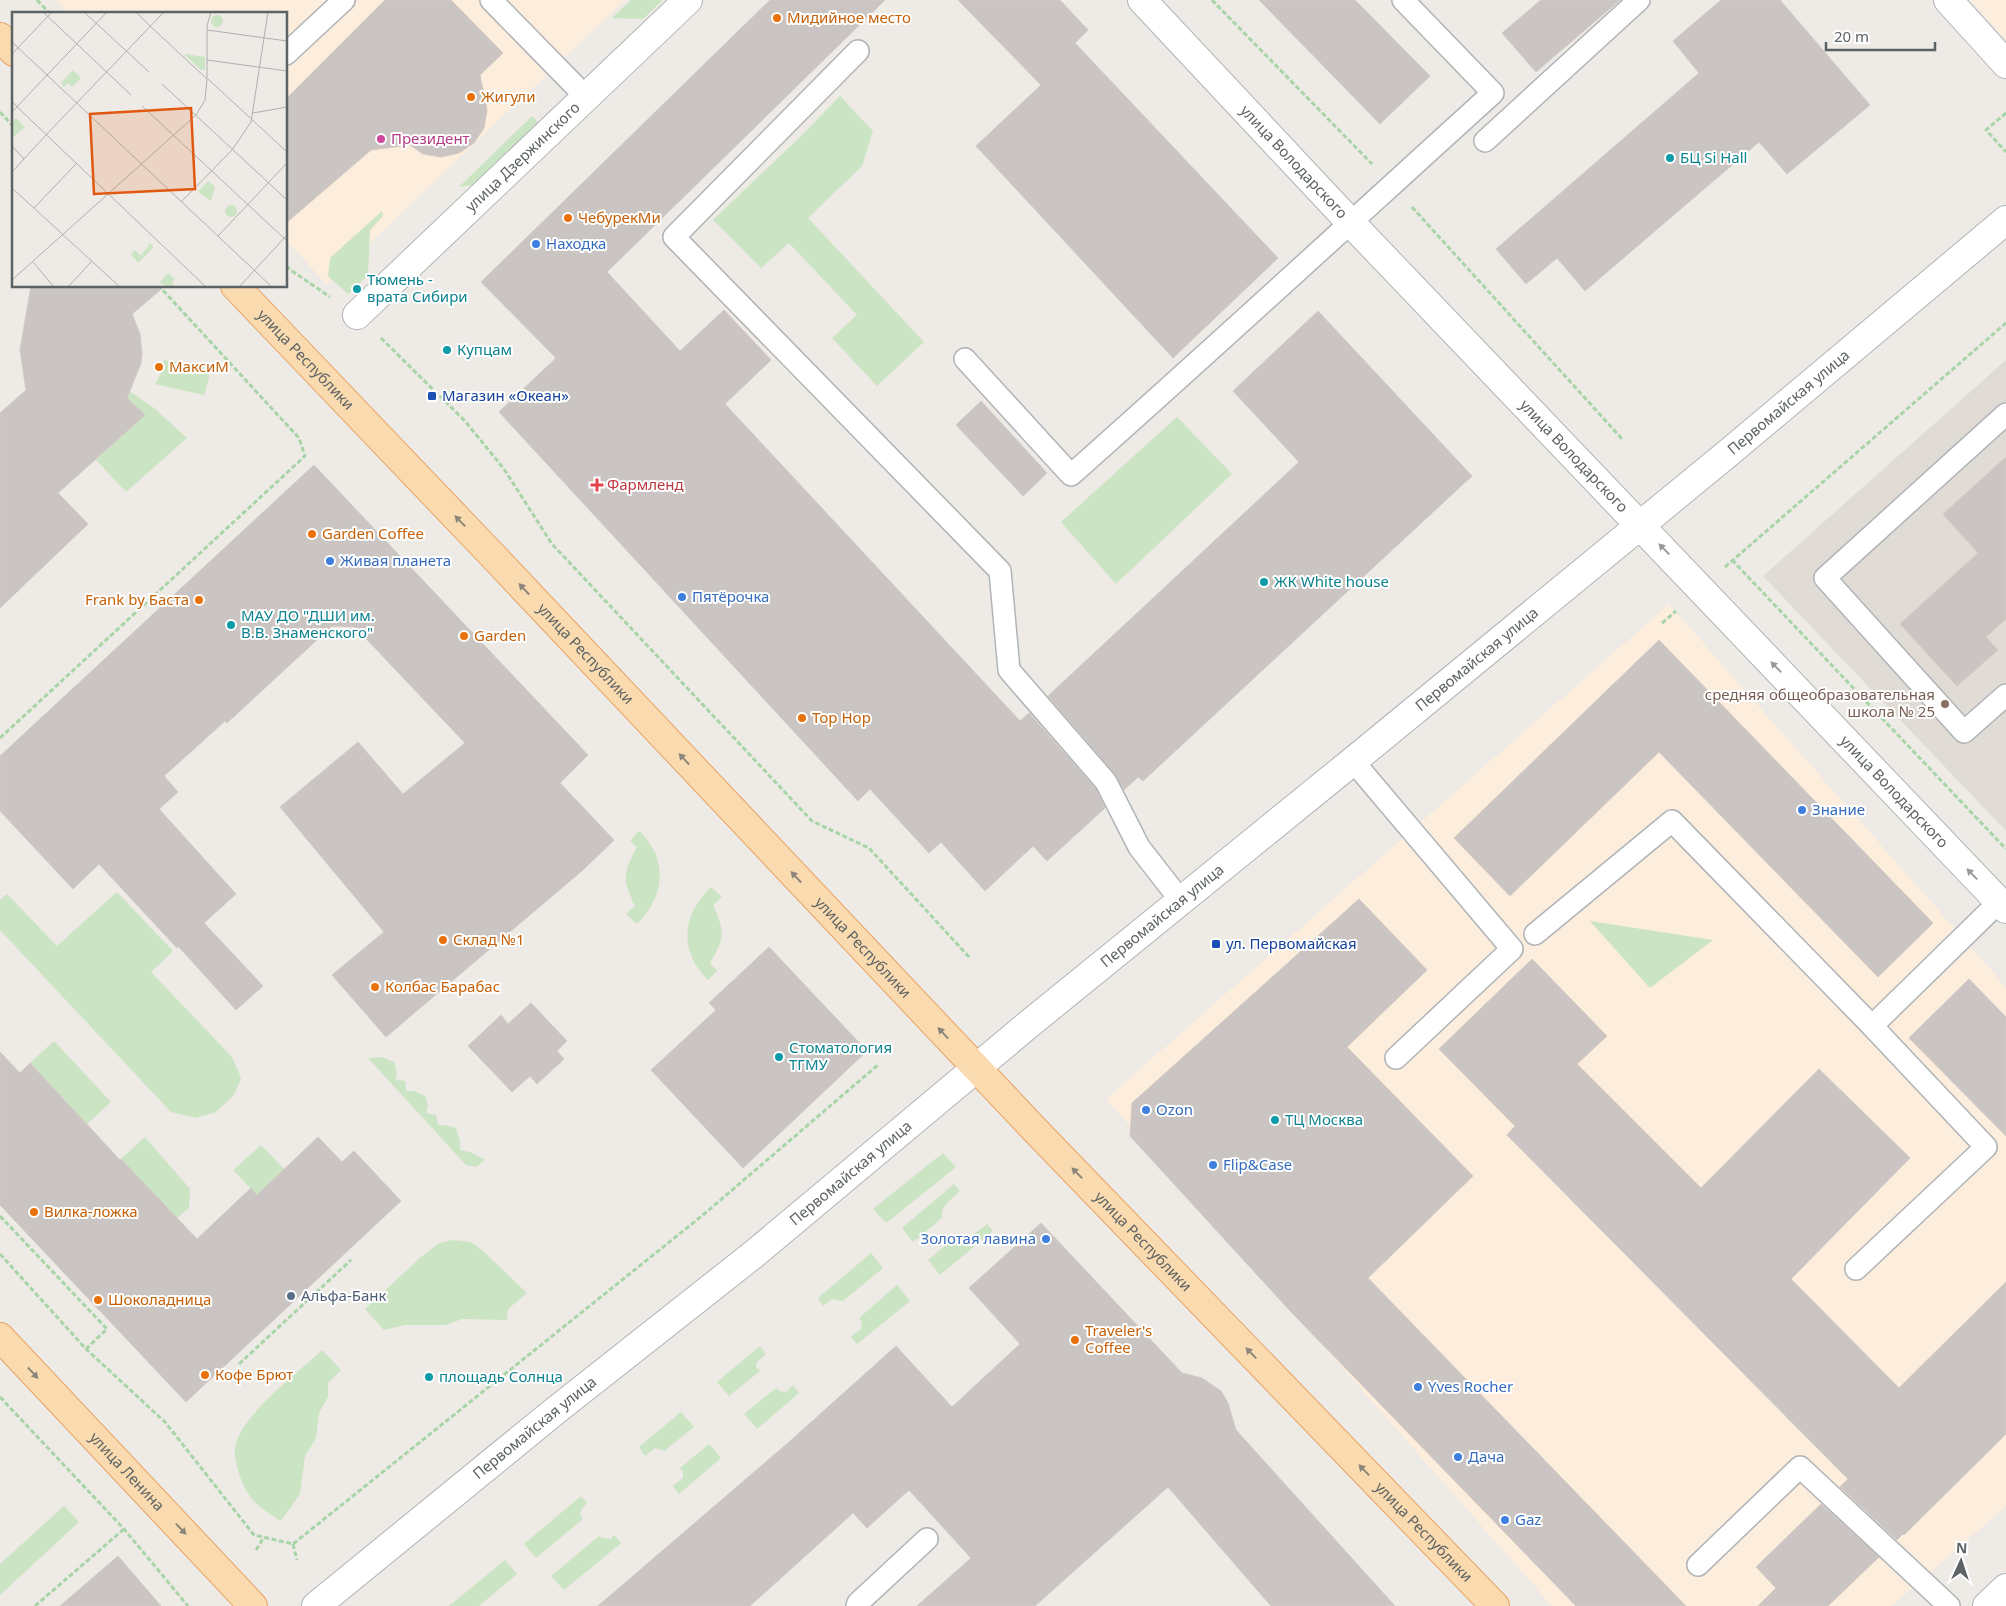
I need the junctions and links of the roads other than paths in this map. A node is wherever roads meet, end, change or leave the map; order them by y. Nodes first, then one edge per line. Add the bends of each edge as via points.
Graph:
1 (344, 0) edge
2 (491, 0) edge
3 (688, 0) edge
4 (1142, 0) edge
5 (1403, 0) edge
6 (1639, 0) edge
7 (1948, 0) edge
8 (0, 37) edge
9 (12, 50) edge
10 (858, 51) dead end
11 (288, 52) edge
12 (2006, 64) edge
13 (584, 96) junction
14 (1485, 141) dead end
15 (2006, 220) edge
16 (1350, 222) junction
17 (236, 288) edge
18 (357, 315) road end
19 (965, 359) dead end
20 (2006, 414) edge
21 (1640, 525) junction
22 (2006, 694) edge
23 (1353, 761) junction
24 (1181, 901) junction
25 (2003, 906) edge
26 (1535, 934) dead end
27 (1872, 1026) junction
28 (1396, 1058) dead end
29 (977, 1068) junction
30 (1856, 1269) dead end
31 (0, 1337) edge
32 (927, 1539) dead end
33 (1698, 1565) dead end
34 (2006, 1588) edge
35 (253, 1606) edge
36 (316, 1606) edge
37 (857, 1606) edge
38 (1495, 1606) edge
39 (1950, 1606) edge
40 (1987, 1606) edge

1 - 11 lane
2 - 13 lane
3 - 13 street, улица Дзержинского
4 - 16 street, улица Володарского
5 - 16 lane via 1493,94
6 - 14 lane
7 - 12 street
8 - 9 main road
10 - 24 lane via 674,237 1000,571 1009,670 1106,782 1139,847
13 - 18 street, улица Дзержинского
15 - 21 street, Первомайская улица
16 - 19 lane via 1200,362 1071,476
16 - 21 street, улица Володарского
29 -> 17 main road, улица Республики
20 - 22 lane via 1825,578 1964,732
21 - 23 street, Первомайская улица
25 -> 21 street, улица Володарского
23 - 24 street, Первомайская улица
23 - 28 lane via 1512,949
24 - 29 street, Первомайская улица
25 - 27 lane
26 - 27 lane via 1672,821
27 - 30 lane via 1986,1148
29 - 36 street, Первомайская улица via 754,1254
38 -> 29 main road, улица Республики
31 -> 35 main road, улица Ленина
32 - 37 lane
33 - 39 lane via 1800,1467
34 - 40 street

